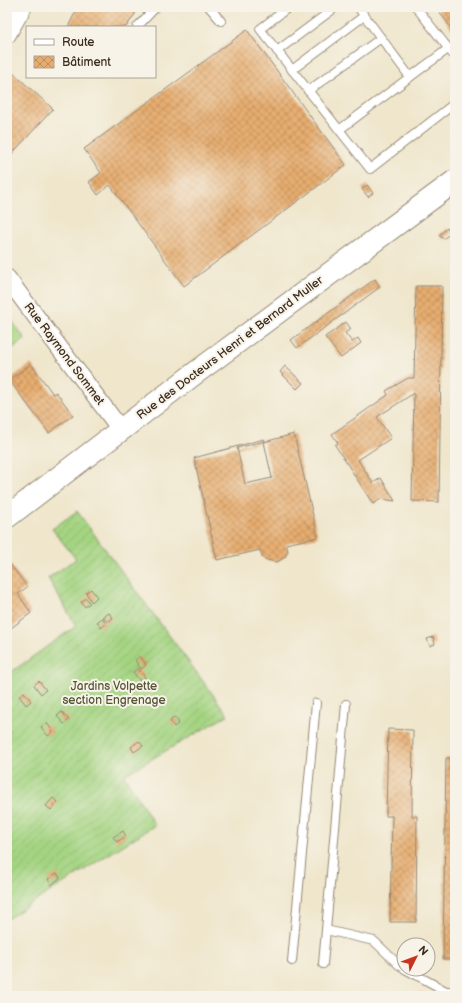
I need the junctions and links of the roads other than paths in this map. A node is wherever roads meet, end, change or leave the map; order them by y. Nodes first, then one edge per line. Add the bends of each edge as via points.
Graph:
1 (23, 7) edge
2 (156, 7) edge
3 (209, 7) edge
4 (289, 7) edge
5 (336, 7) edge
6 (358, 7) edge
7 (416, 7) edge
8 (364, 16) junction
9 (221, 21) dead end
10 (138, 26) edge
11 (7, 35) edge
12 (381, 38) junction
13 (448, 49) junction
14 (277, 51) junction
15 (455, 57) edge
16 (292, 70) junction
17 (410, 77) junction
18 (308, 91) junction
19 (455, 103) edge
20 (339, 130) junction
21 (455, 181) edge
22 (7, 278) edge
23 (121, 430) junction
24 (8, 515) edge
25 (316, 703) dead end
26 (346, 704) dead end
27 (326, 930) junction
28 (292, 961) dead end
29 (396, 963) edge
30 (323, 964) dead end
31 (420, 977) edge
32 (455, 991) edge

1 - 11 street
2 - 10 lane
3 - 9 lane
4 - 14 lane via 260,29
5 - 14 lane
6 - 8 lane
7 - 13 lane
8 - 12 lane
8 - 16 lane
12 - 17 lane
12 - 18 lane
13 - 15 lane
13 - 17 lane
14 - 16 lane
16 - 18 lane
17 - 20 lane
18 - 20 lane
19 - 20 lane via 370,169
21 - 23 main road, Rue des Docteurs Henri et Bernard Muller
22 - 23 street, Rue Raymond Sommet
23 - 24 main road, Rue des Docteurs Henri et Bernard Muller
25 - 28 lane
26 - 27 lane
27 - 29 lane via 374,941
27 - 30 lane
31 - 32 lane via 446,991

